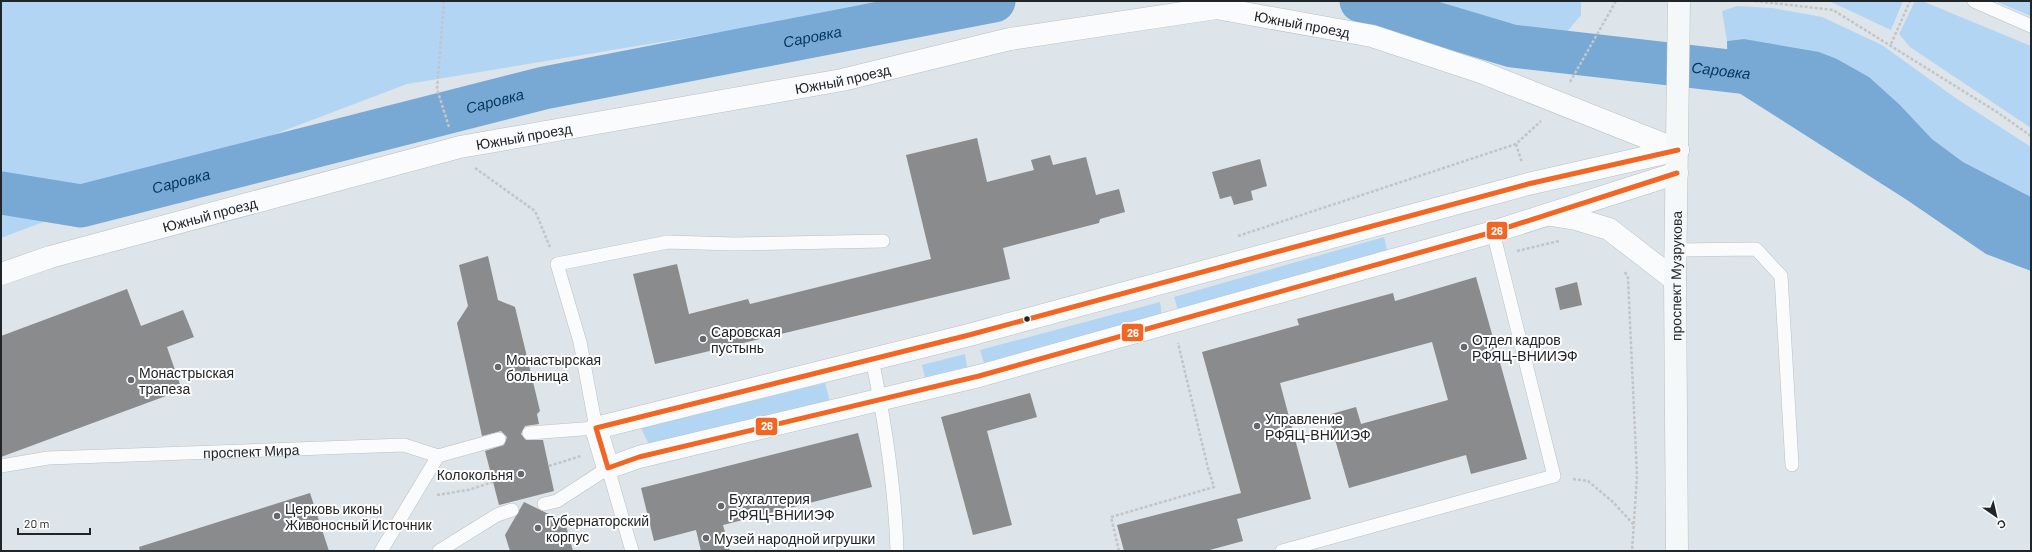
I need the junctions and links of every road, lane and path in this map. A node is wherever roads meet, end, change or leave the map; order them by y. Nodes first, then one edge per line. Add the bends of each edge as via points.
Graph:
1 (444, 1) edge
2 (1616, 1) edge
3 (1679, 1) edge
4 (1755, 1) edge
5 (1910, 1) edge
6 (1974, 1) edge
7 (2031, 26) edge
8 (1890, 44) junction
9 (1559, 104) junction
10 (451, 135) dead end
11 (2031, 136) edge
12 (1678, 150) junction
13 (470, 164) dead end
14 (1677, 173) junction
15 (1550, 215) junction
16 (1493, 232) junction
17 (1232, 238) dead end
18 (1566, 240) dead end
19 (883, 241) dead end
20 (1676, 250) junction
21 (1499, 256) junction
22 (557, 264) junction
23 (1622, 265) dead end
24 (1, 274) edge
25 (1675, 280) junction
26 (1185, 341) dead end
27 (1178, 343) junction
28 (1170, 345) dead end
29 (872, 359) junction
30 (880, 401) junction
31 (596, 428) junction
32 (529, 432) dead end
33 (499, 439) dead end
34 (438, 456) junction
35 (1792, 465) dead end
36 (1, 466) edge
37 (608, 468) junction
38 (1554, 476) junction
39 (493, 482) dead end
40 (412, 500) junction
41 (544, 504) dead end
42 (512, 510) dead end
43 (1635, 526) junction
44 (381, 551) edge
45 (439, 551) edge
46 (632, 551) edge
47 (897, 551) edge
48 (1119, 551) edge
49 (1282, 551) edge
50 (1632, 551) edge
51 (1677, 551) edge

1 - 10 path via 437,90
2 - 9 path
3 - 12 main road, проспект Музрукова
4 - 8 path via 1833,10
5 - 8 path
6 - 7 lane
8 - 11 path
9 - 12 street, Южный проезд
9 - 17 path via 1516,144
9 - 24 street, Южный проезд via 1481,72 1372,36 1216,8 1010,39 842,80 460,147 50,257
12 - 14 main road, проспект Музрукова
12 - 29 street via 1528,184
13 - 22 path via 535,211
14 - 15 street
14 - 20 main road, проспект Музрукова
15 - 16 street
15 - 25 street via 1576,219 1609,229
16 - 21 lane
16 - 30 street via 979,376
18 - 21 path
19 - 22 lane via 733,244 668,242
20 - 25 main road, проспект Музрукова
20 - 35 lane via 1756,249 1781,276
21 - 38 lane
22 - 31 lane via 580,342
23 - 43 path via 1628,278 1637,476
25 - 51 main road, проспект Музрукова
26 - 27 path
27 - 28 path
27 - 48 path via 1214,487 1111,517
29 - 30 lane
29 - 31 street
30 - 37 street via 640,457
30 - 47 lane via 896,520
31 - 32 lane
31 - 37 street
33 - 34 lane
34 - 36 lane, проспект Мира via 404,445 48,458
34 - 40 lane
37 - 41 lane via 557,501
37 - 46 lane
38 - 43 path via 1588,481 1613,502
38 - 49 lane
39 - 40 path via 468,490
40 - 44 lane
42 - 45 lane via 497,515
43 - 50 path

